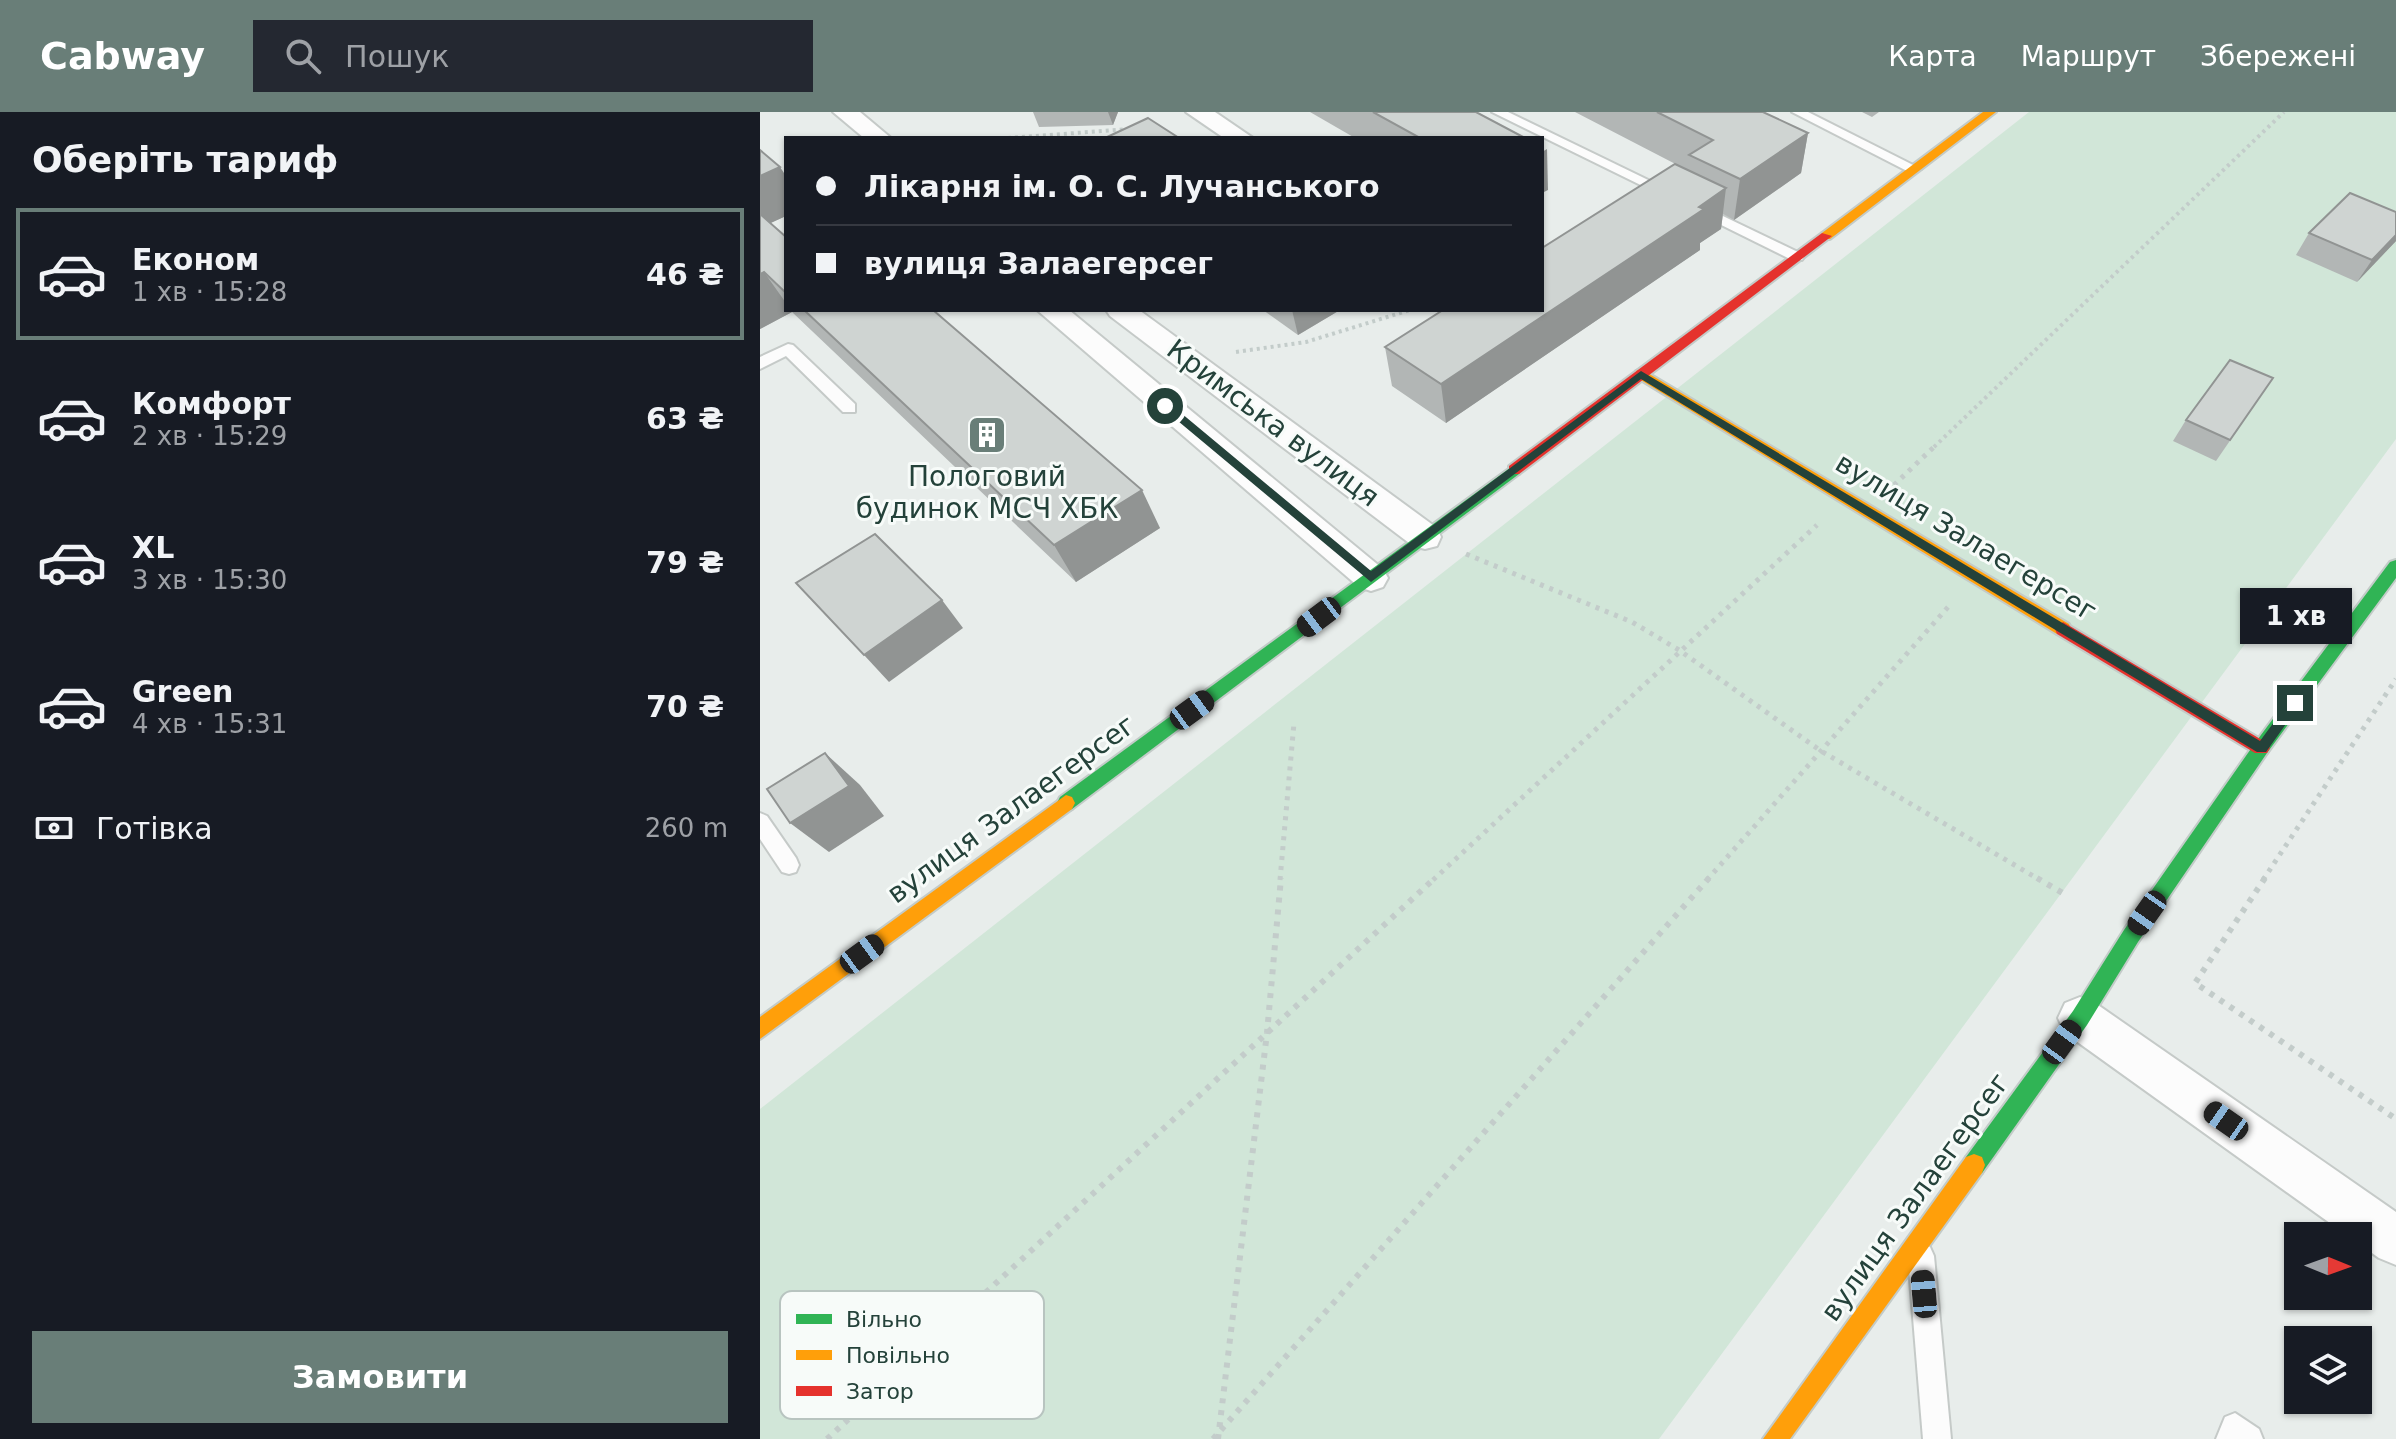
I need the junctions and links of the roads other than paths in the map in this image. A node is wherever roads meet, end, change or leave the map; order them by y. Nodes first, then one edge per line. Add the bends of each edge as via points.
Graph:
1 (845, 112) edge
2 (1198, 112) edge
3 (1498, 112) edge
4 (1798, 112) edge
5 (1990, 112) edge
6 (876, 136) edge
7 (1238, 136) edge
8 (1914, 169) junction
9 (1651, 185) junction
10 (1627, 200) edge
11 (1797, 257) junction
12 (1053, 312) edge
13 (1123, 312) edge
14 (760, 364) edge
15 (1641, 374) junction
16 (849, 408) dead end
17 (1425, 537) junction
18 (2396, 566) edge
19 (1371, 578) junction
20 (2261, 748) junction
21 (760, 822) edge
22 (789, 865) edge
23 (2080, 1018) junction
24 (760, 1029) edge
25 (1919, 1236) junction
26 (2396, 1241) edge
27 (1775, 1439) edge
28 (1937, 1439) edge
29 (2230, 1439) edge
30 (2249, 1439) edge

1 - 6 street
2 - 7 street
3 - 9 lane
4 - 8 lane
5 - 8 main road, вулиця Залаегерсег
8 - 11 main road, вулиця Залаегерсег
9 - 10 street
9 - 11 lane
11 - 15 main road, вулиця Залаегерсег
12 - 19 street, Кримська вулиця
13 - 17 street, Кримська вулиця
14 - 16 lane via 788,349
15 - 17 main road, вулиця Залаегерсег
15 - 20 main road, вулиця Залаегерсег
17 - 19 main road, вулиця Залаегерсег
18 - 20 main road, вулиця Залаегерсег
19 - 24 main road, вулиця Залаегерсег
20 - 23 main road, вулиця Залаегерсег
21 - 22 lane
23 - 25 main road, вулиця Залаегерсег
23 - 26 street
25 - 27 main road, вулиця Залаегерсег
25 - 28 lane
29 - 30 lane via 2235,1427

